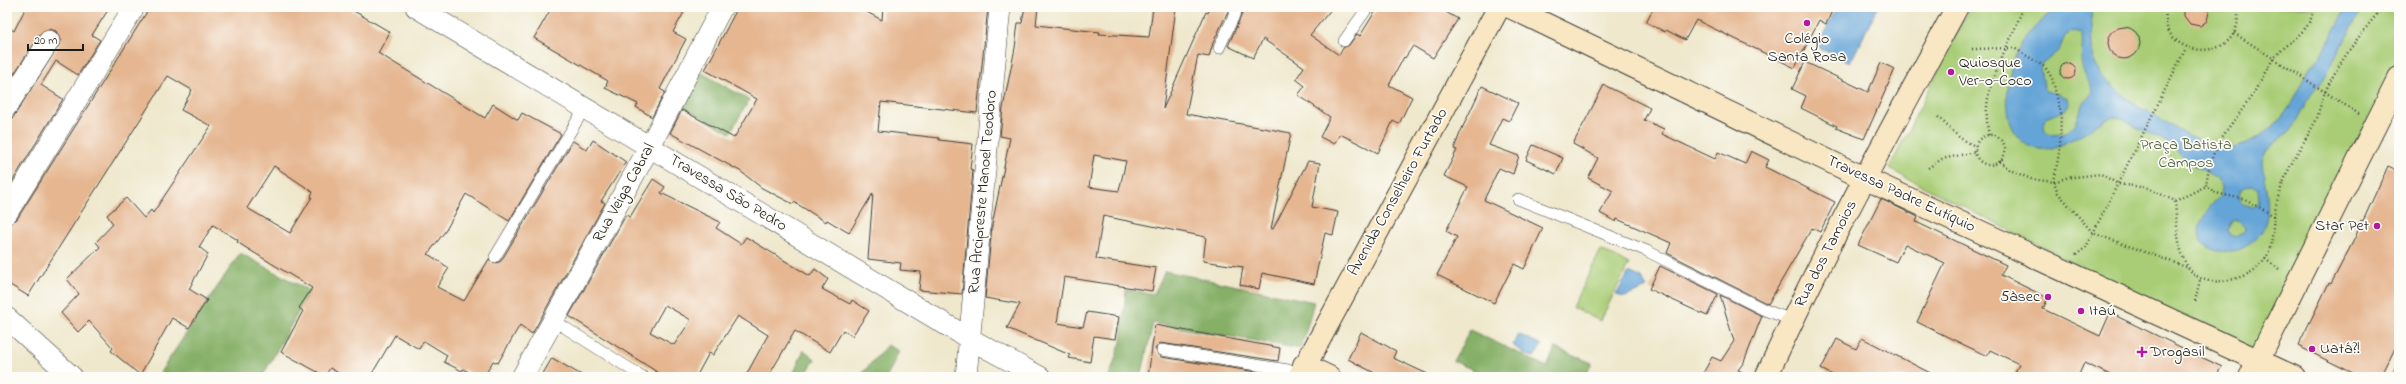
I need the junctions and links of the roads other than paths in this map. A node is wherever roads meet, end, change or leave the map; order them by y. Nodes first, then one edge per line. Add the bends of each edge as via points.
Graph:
1 (134, 7) edge
2 (416, 7) edge
3 (722, 7) edge
4 (1000, 7) edge
5 (1238, 7) edge
6 (1368, 7) edge
7 (1498, 7) edge
8 (1510, 7) edge
9 (1958, 7) edge
10 (49, 40) dead end
11 (1344, 41) dead end
12 (1219, 48) dead end
13 (2399, 78) edge
14 (7, 106) edge
15 (584, 109) junction
16 (650, 146) junction
17 (1864, 178) junction
18 (1518, 199) dead end
19 (7, 213) edge
20 (495, 257) dead end
21 (7, 318) edge
22 (553, 320) junction
23 (1792, 320) junction
24 (970, 339) junction
25 (1162, 350) dead end
26 (2254, 369) edge
27 (1301, 371) edge
28 (2399, 372) edge
29 (72, 377) edge
30 (522, 377) edge
31 (643, 377) edge
32 (966, 377) edge
33 (1040, 377) edge
34 (1329, 377) edge
35 (1766, 377) edge
36 (2294, 377) edge
37 (2397, 377) edge

1 - 19 street
2 - 15 street, Travessa São Pedro
3 - 16 street, Rua Veiga Cabral
4 - 24 street, Rua Arcipreste Manoel Teodoro
5 - 12 lane
6 - 11 lane
7 - 27 main road, Avenida Conselheiro Furtado
8 - 17 main road, Travessa Padre Eutíquio
9 - 17 main road, Rua dos Tamoios
10 - 14 street
13 - 26 main road
15 - 16 street, Travessa São Pedro
15 - 20 lane
16 - 22 street, Rua Veiga Cabral
16 - 24 street, Travessa São Pedro
17 - 23 main road, Rua dos Tamoios
17 - 26 main road, Travessa Padre Eutíquio
18 - 23 lane via 1647,251 1765,310
21 - 29 street
22 - 30 street, Rua Veiga Cabral
22 - 31 lane
23 - 35 main road, Rua dos Tamoios
24 - 32 street, Rua Arcipreste Manoel Teodoro
24 - 33 street, Travessa São Pedro
25 - 27 lane
26 - 36 main road, Travessa Padre Eutíquio
27 - 34 main road
28 - 37 lane

